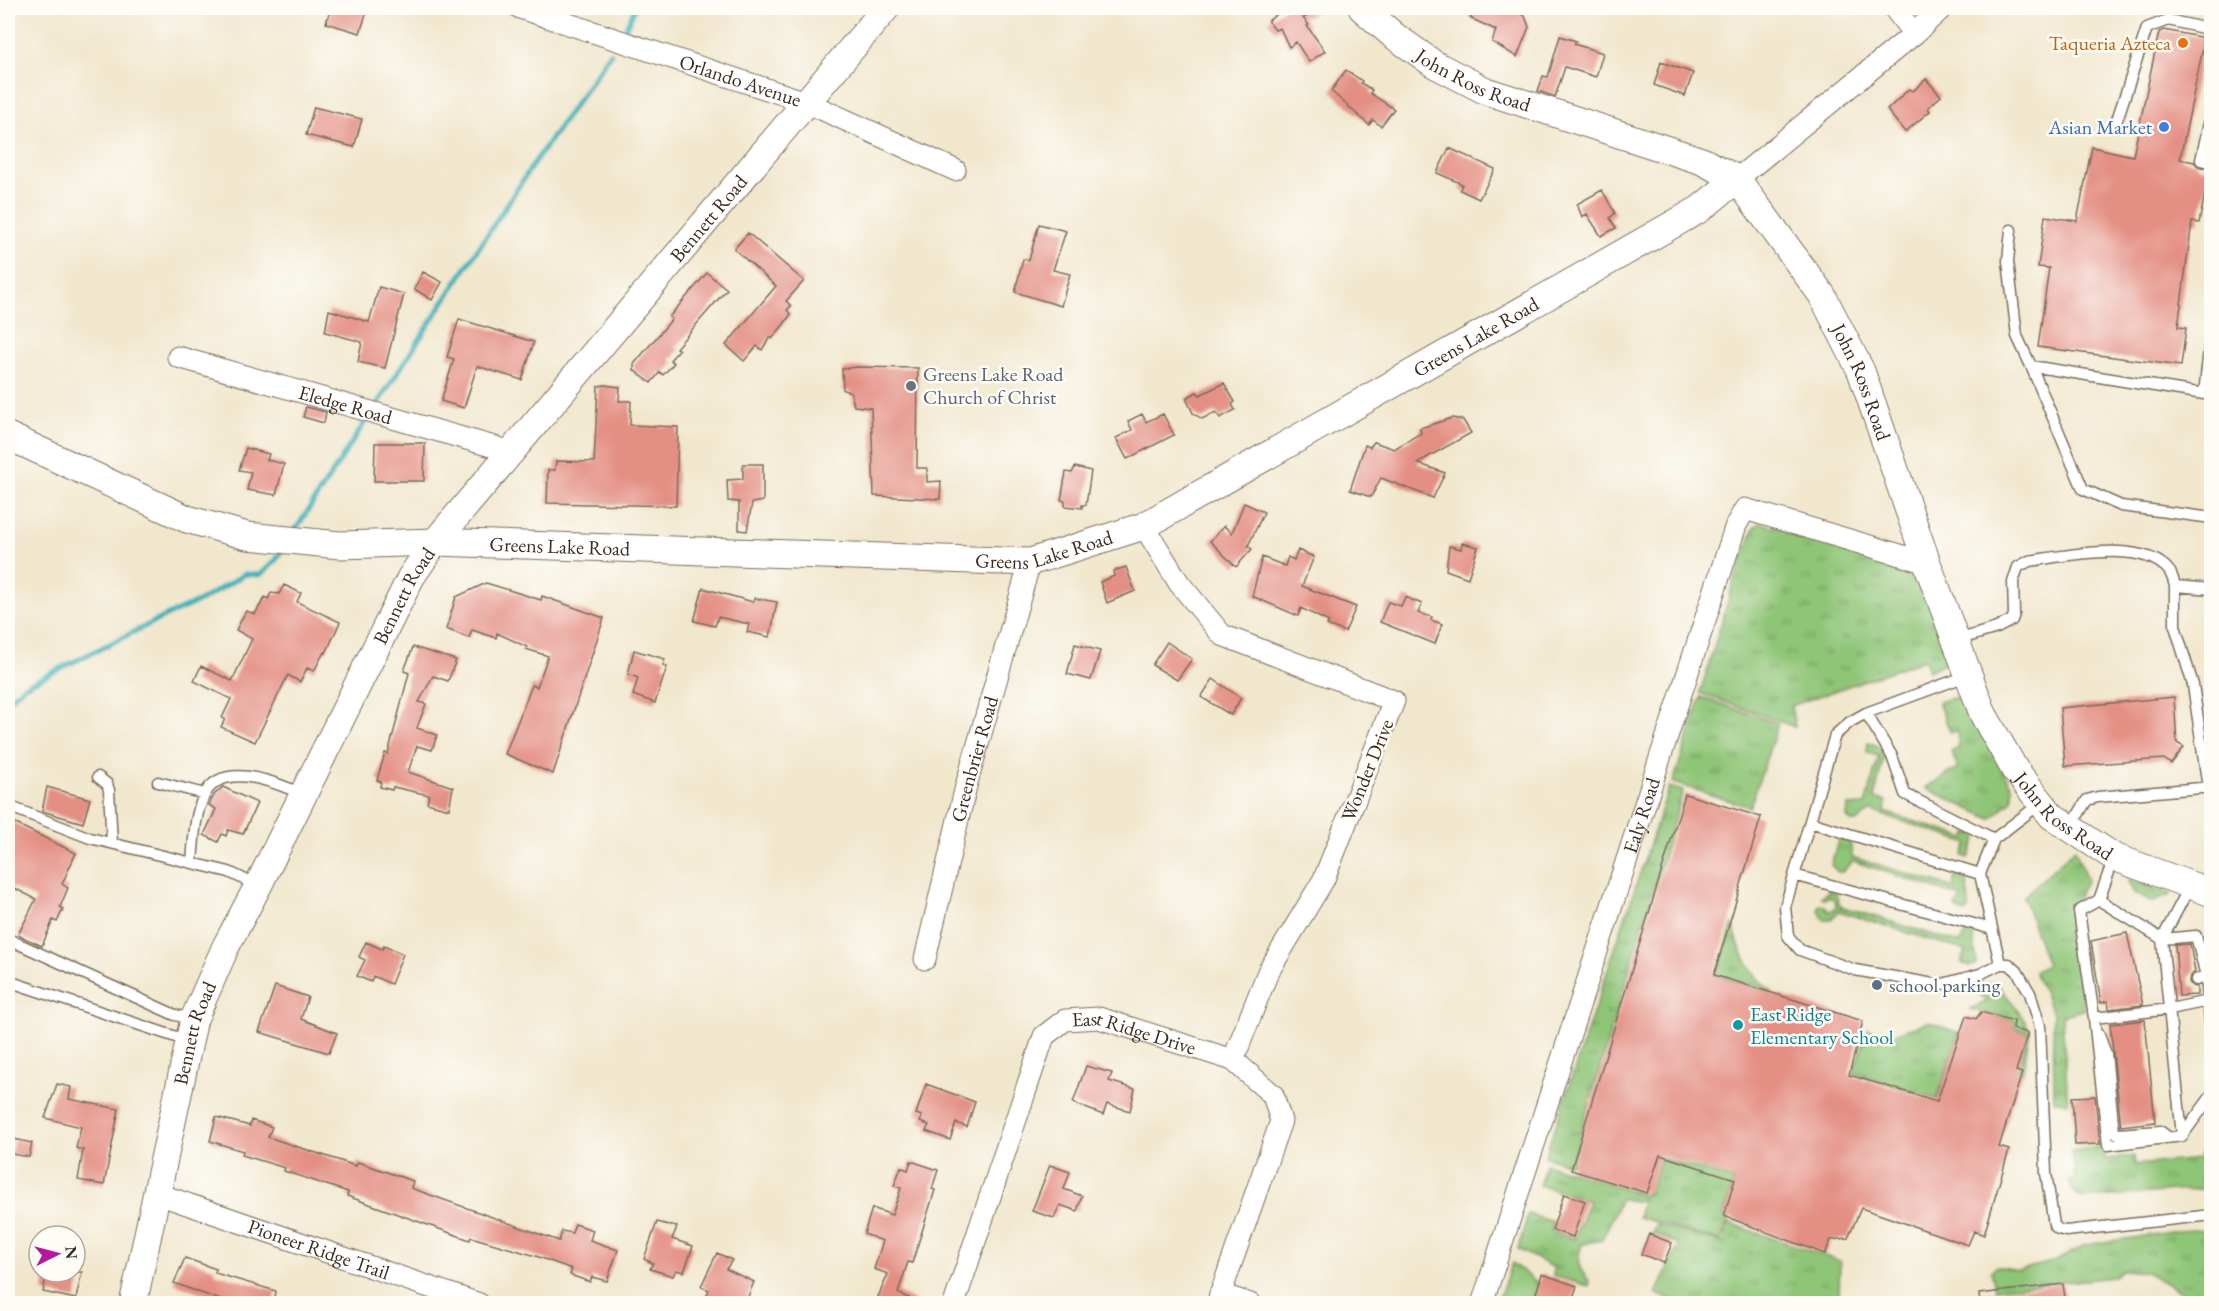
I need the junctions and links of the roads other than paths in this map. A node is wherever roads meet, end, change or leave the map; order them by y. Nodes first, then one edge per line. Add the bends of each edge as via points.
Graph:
1 (520, 8) edge
2 (886, 8) edge
3 (1362, 8) edge
4 (1894, 8) edge
5 (1942, 8) edge
6 (2211, 30) edge
7 (1914, 34) junction
8 (806, 102) junction
9 (2211, 109) edge
10 (2115, 126) dead end
11 (2211, 162) edge
12 (955, 170) dead end
13 (1737, 179) junction
14 (2011, 230) dead end
15 (2211, 322) edge
16 (178, 357) dead end
17 (2031, 366) junction
18 (2207, 395) edge
19 (8, 436) edge
20 (512, 452) junction
21 (2211, 518) edge
22 (1144, 526) junction
23 (435, 542) junction
24 (1030, 562) junction
25 (1927, 563) junction
26 (2175, 586) junction
27 (2211, 589) edge
28 (1956, 640) junction
29 (1969, 675) junction
30 (1866, 713) junction
31 (98, 777) dead end
32 (158, 783) dead end
33 (2210, 788) edge
34 (205, 794) junction
35 (304, 795) junction
36 (2041, 802) junction
37 (8, 806) edge
38 (1810, 822) junction
39 (2070, 828) junction
40 (1994, 839) junction
41 (112, 843) junction
42 (2114, 857) junction
43 (192, 863) junction
44 (1980, 874) junction
45 (1794, 875) junction
46 (258, 886) junction
47 (2201, 889) edge
48 (2099, 900) junction
49 (1992, 929) junction
50 (8, 939) edge
51 (2162, 939) junction
52 (925, 959) dead end
53 (2176, 961) dead end
54 (2164, 962) junction
55 (2000, 964) junction
56 (2204, 977) edge
57 (8, 981) edge
58 (2208, 1001) junction
59 (2170, 1009) junction
60 (2094, 1023) junction
61 (191, 1030) junction
62 (2211, 1043) edge
63 (1233, 1060) junction
64 (2211, 1095) edge
65 (2182, 1136) junction
66 (158, 1194) junction
67 (2211, 1215) edge
68 (1218, 1299) edge
69 (133, 1304) edge
70 (479, 1304) edge
71 (954, 1304) edge
72 (1250, 1304) edge
73 (1482, 1304) edge

1 - 8 street, Orlando Avenue
2 - 8 street, Bennett Road
3 - 13 street, John Ross Road via 1434,64 1486,91 1702,161
4 - 7 street
5 - 7 street, Greens Lake Road
6 - 10 lane via 2168,20 2147,28
7 - 13 street, Greens Lake Road
8 - 12 street, Orlando Avenue
8 - 20 street, Bennett Road
9 - 11 lane via 2201,160
13 - 22 street, Greens Lake Road via 1700,209
13 - 25 street, John Ross Road via 1822,295 1861,371
14 - 17 lane via 2008,261 2017,336
15 - 18 lane
16 - 20 street, Eledge Road
17 - 18 lane
17 - 21 lane via 2083,489 2121,506
19 - 23 street, Greens Lake Road via 187,519 247,536 340,545
20 - 23 street, Bennett Road
22 - 24 street, Greens Lake Road
22 - 63 street, Wonder Drive via 1179,583 1222,635 1394,701 1324,879 1268,972
23 - 24 street, Greens Lake Road
23 - 35 street, Bennett Road via 411,577
24 - 52 street, Greenbrier Road via 966,786
25 - 28 street, John Ross Road
25 - 73 street, Ealy Road via 1744,508
26 - 27 lane
26 - 28 lane via 2171,573 2161,564 2138,554 2105,551 2029,561 2018,567 2013,582 2012,620
26 - 33 lane via 2175,626 2193,685
28 - 29 street, John Ross Road
29 - 30 lane
29 - 36 street, John Ross Road via 2015,770
30 - 38 lane via 1835,735
30 - 40 lane via 1892,756 1905,794
31 - 41 lane via 109,790
32 - 34 lane
33 - 39 lane via 2087,800
34 - 35 lane via 212,784 237,776
34 - 43 lane
35 - 46 street, Bennett Road
36 - 39 street, John Ross Road via 2052,816
36 - 40 lane
37 - 41 lane via 63,829
38 - 44 lane
38 - 45 lane
39 - 42 street, John Ross Road
40 - 44 lane
41 - 43 lane
42 - 47 street, John Ross Road
42 - 48 lane
43 - 46 lane via 238,875
44 - 49 lane
45 - 49 lane
45 - 55 lane via 1785,908 1788,936 1800,950 1855,970 1939,985
46 - 61 street, Bennett Road via 226,946
47 - 51 lane
48 - 51 lane
48 - 60 lane via 2079,911
49 - 55 lane
50 - 61 lane via 175,1015
51 - 54 lane
51 - 56 lane via 2196,936
53 - 54 lane
54 - 59 lane via 2172,984
55 - 67 lane via 2009,964 2017,971 2030,993 2040,1026 2046,1173 2058,1229
56 - 58 lane
57 - 61 lane
58 - 59 lane
58 - 62 lane
59 - 60 lane
59 - 65 lane
60 - 65 lane via 2108,1144
61 - 66 street, Bennett Road
63 - 68 street, East Ridge Drive via 1273,1095 1281,1121
63 - 71 street, East Ridge Drive via 1099,1018 1065,1020 1044,1035
64 - 65 lane
66 - 69 street, Bennett Road
66 - 70 street, Pioneer Ridge Trail
68 - 72 street

